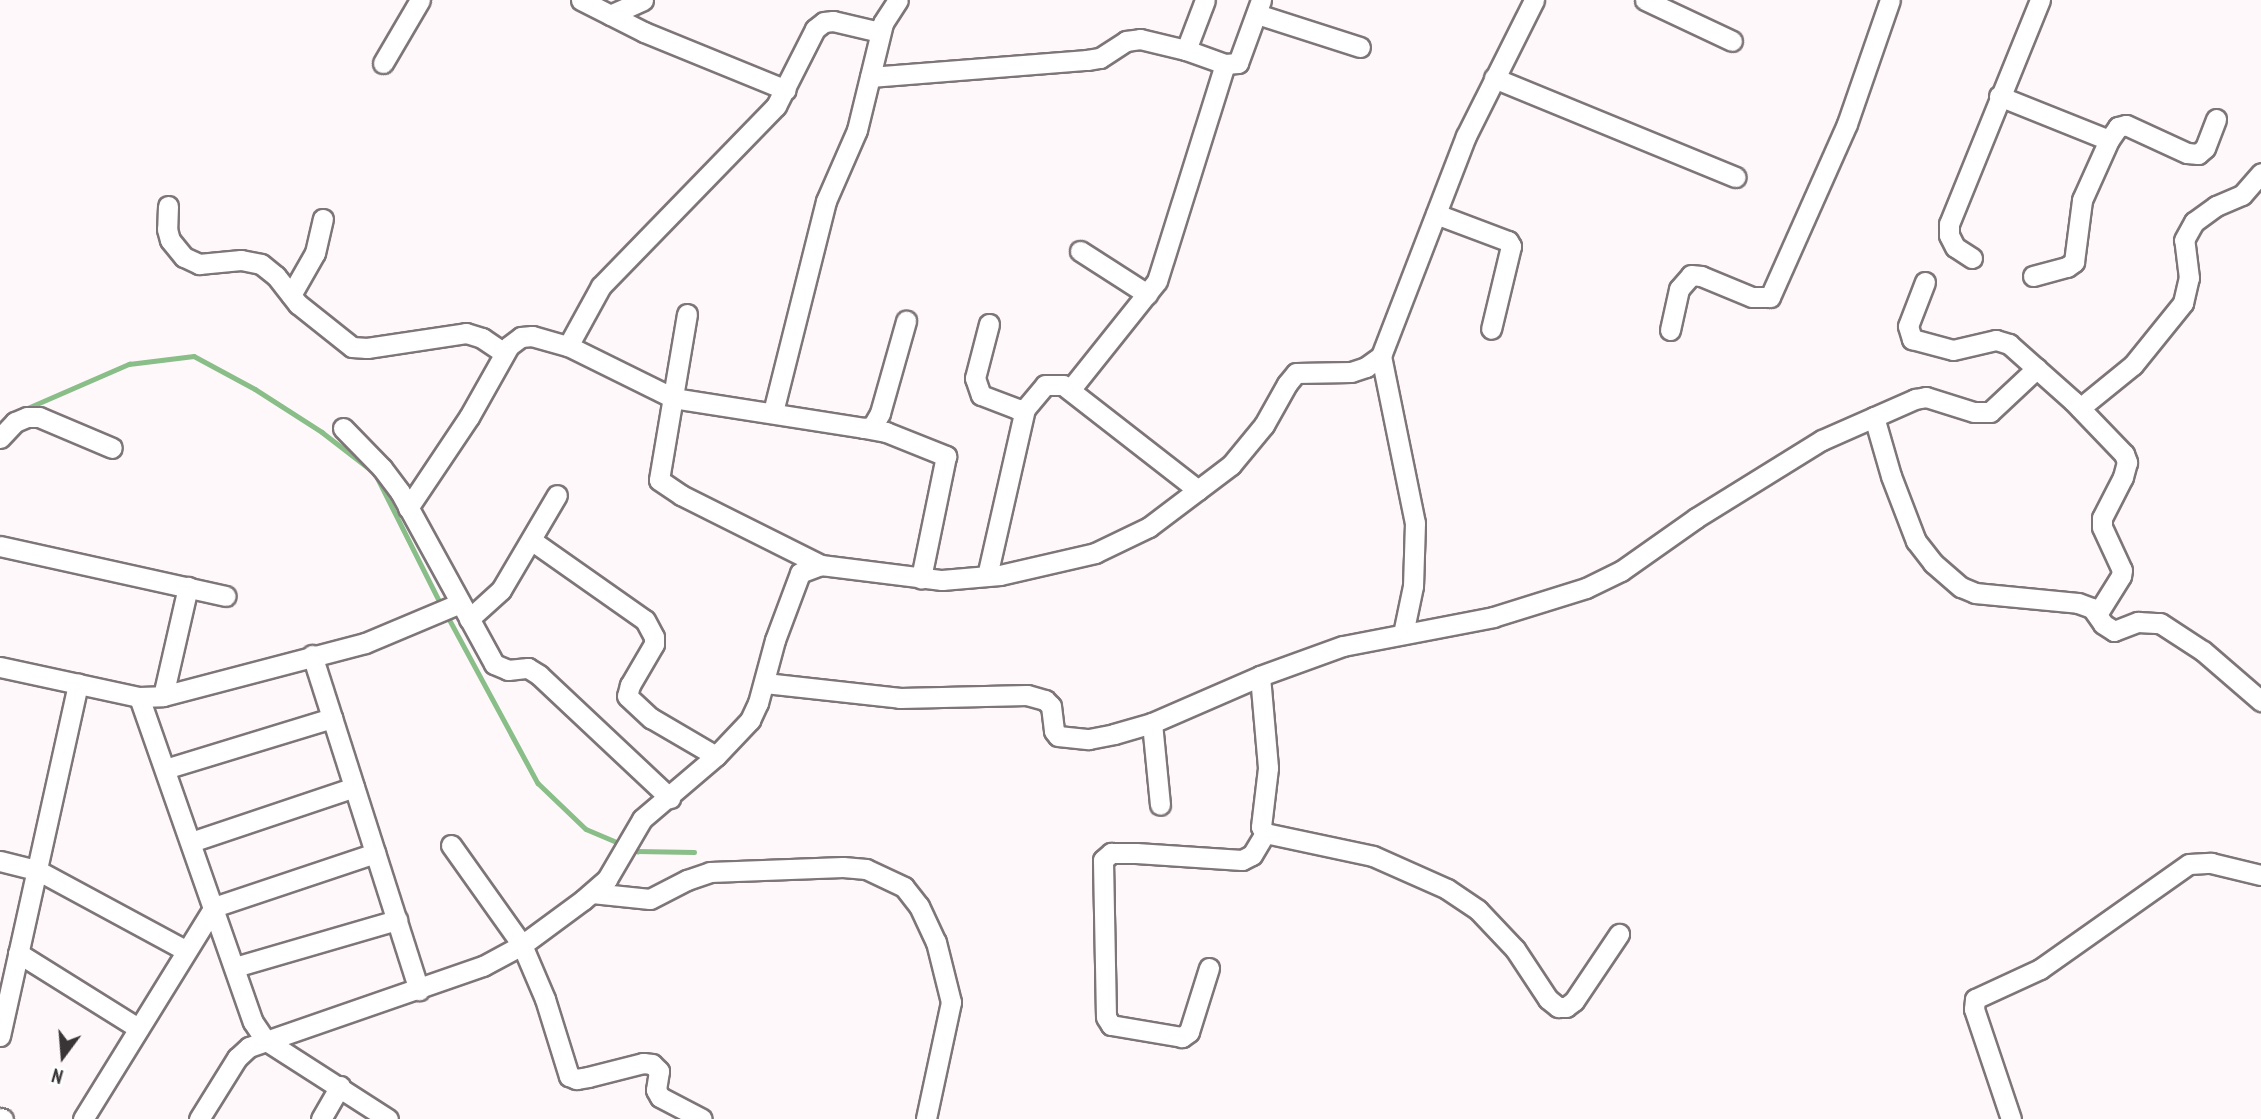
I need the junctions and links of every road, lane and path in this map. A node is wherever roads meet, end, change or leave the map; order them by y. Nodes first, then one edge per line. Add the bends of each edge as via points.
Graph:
1 (420, 0) edge
2 (581, 0) edge
3 (643, 0) edge
4 (898, 0) edge
5 (1205, 0) edge
6 (1534, 0) edge
7 (1645, 0) edge
8 (1890, 0) edge
9 (2040, 0) edge
10 (1259, 7) edge
11 (610, 15) junction
12 (880, 32) junction
13 (1732, 41) dead end
14 (1360, 47) dead end
15 (1186, 50) junction
16 (383, 63) dead end
17 (1226, 64) junction
18 (870, 77) junction
19 (1494, 78) junction
20 (786, 90) junction
21 (1999, 96) junction
22 (2216, 119) dead end
23 (2109, 140) junction
24 (2261, 173) edge
25 (1735, 177) dead end
26 (168, 206) dead end
27 (1436, 214) junction
28 (323, 219) dead end
29 (1080, 251) dead end
30 (1972, 258) dead end
31 (2033, 276) dead end
32 (1925, 282) dead end
33 (1147, 294) junction
34 (292, 295) junction
35 (687, 314) dead end
36 (906, 321) dead end
37 (989, 324) dead end
38 (1491, 329) dead end
39 (1670, 330) dead end
40 (568, 346) junction
41 (504, 353) junction
42 (1381, 356) junction
43 (2037, 368) junction
44 (1070, 390) junction
45 (673, 398) junction
46 (2080, 408) junction
47 (1025, 409) junction
48 (773, 412) junction
49 (1874, 417) junction
50 (344, 428) dead end
51 (864, 428) junction
52 (0, 438) edge
53 (112, 448) dead end
54 (1198, 491) junction
55 (557, 495) dead end
56 (408, 508) junction
57 (531, 540) junction
58 (0, 546) edge
59 (821, 565) junction
60 (987, 576) junction
61 (921, 579) junction
62 (188, 587) junction
63 (226, 596) dead end
64 (460, 610) junction
65 (2098, 613) junction
66 (1402, 634) junction
67 (312, 655) junction
68 (0, 667) edge
69 (1260, 676) junction
70 (765, 683) junction
71 (78, 684) junction
72 (163, 696) junction
73 (139, 697) junction
74 (2261, 701) edge
75 (332, 719) junction
76 (1152, 723) junction
77 (716, 756) junction
78 (165, 769) junction
79 (354, 787) junction
80 (670, 797) junction
81 (1160, 805) dead end
82 (1265, 833) junction
83 (191, 842) junction
84 (451, 845) dead end
85 (375, 853) junction
86 (0, 861) edge
87 (37, 870) junction
88 (2261, 875) edge
89 (599, 886) junction
90 (214, 907) junction
91 (397, 920) junction
92 (1619, 934) dead end
93 (522, 945) junction
94 (185, 950) junction
95 (18, 953) junction
96 (235, 967) junction
97 (1209, 968) dead end
98 (419, 990) junction
99 (138, 1028) junction
100 (0, 1035) edge
101 (265, 1040) junction
102 (340, 1086) junction
103 (83, 1119) edge
104 (199, 1119) edge
105 (321, 1119) edge
106 (388, 1119) edge
107 (702, 1119) edge
108 (926, 1119) edge
109 (2011, 1119) edge

1 - 16 street
2 - 11 street
3 - 11 street
4 - 12 street
5 - 15 street
6 - 19 street
7 - 13 street
8 - 39 street via 1847,124 1770,298 1752,297 1690,275 1679,289
9 - 21 street
10 - 14 street
10 - 17 street via 1243,56 1238,63
11 - 20 street
12 - 18 street
12 - 20 street via 824,22 815,29
15 - 17 street
15 - 18 street via 1140,38 1087,60
17 - 33 street via 1167,258
18 - 48 street via 857,130 826,201
19 - 25 street
19 - 27 street
20 - 40 street via 776,106 601,286
21 - 23 street
21 - 30 street via 1949,224 1955,247
22 - 23 street via 2198,154 2126,125 2118,127
23 - 31 street via 2082,200 2074,262
24 - 46 street via 2242,195 2194,222 2184,240 2189,278 2183,303 2133,365
26 - 34 street via 170,240 184,257 199,264 242,260 261,264
27 - 38 street via 1511,246
27 - 42 street
28 - 34 street via 315,253
29 - 33 street
32 - 43 street via 1908,326 1912,339 1953,350 2002,341
33 - 44 street
34 - 41 street via 343,341 359,349 466,333
35 - 45 street
36 - 51 street via 880,413 872,426
37 - 47 street via 976,388 992,401
40 - 41 street via 532,335 513,341
40 - 45 street
41 - 56 street via 469,417
42 - 54 street via 1350,372 1296,373 1250,446
42 - 66 street via 1415,523 1413,586
43 - 46 street
43 - 49 street via 1990,412 1973,412 1926,397
44 - 47 street via 1049,383
44 - 54 street
45 - 48 street
45 - 59 street via 659,480
46 - 65 street via 2127,462 2102,518 2121,576
47 - 60 street
48 - 51 street
49 - 65 street via 1916,541 1933,563 1968,591 2078,603
49 - 66 street via 1822,440 1606,579 1507,614
50 - 56 street via 382,468
51 - 61 street via 946,456
52 - 53 street via 15,422 39,417
54 - 60 street via 1149,527 1095,553
55 - 57 street
56 - 64 street
57 - 64 street via 501,590
57 - 77 street via 645,620 654,644 627,696 652,718
58 - 62 street
59 - 61 street
59 - 70 street via 800,573 794,583
60 - 61 street
62 - 63 street
62 - 72 street
64 - 67 street via 380,638
64 - 80 street via 495,664 508,670 528,668 539,675
65 - 74 street via 2103,624 2114,631 2138,622 2160,623 2203,651
66 - 69 street via 1343,646
67 - 72 street
67 - 75 street
68 - 71 street
69 - 76 street
69 - 82 street via 1268,768 1261,827
70 - 76 street via 900,698 1027,695 1051,706 1054,731 1068,738 1089,739
70 - 77 street via 750,720
71 - 73 street
71 - 87 street
72 - 73 street
73 - 78 street
75 - 78 street
75 - 79 street
76 - 81 street
77 - 80 street
78 - 83 street
79 - 83 street
79 - 85 street
80 - 89 street via 642,819
82 - 92 street via 1373,856 1447,889 1478,910 1515,949 1558,1007 1574,1001
82 - 97 street via 1252,855 1242,860 1136,853 1114,853 1103,860 1106,1017 1111,1026 1182,1037 1189,1032
83 - 90 street
84 - 93 street
85 - 90 street
85 - 91 street
86 - 87 street
87 - 94 street
87 - 95 street
88 - 109 street via 2211,863 2189,864 2040,968 1975,999 1974,1009
89 - 93 street
89 - 108 street via 650,899 710,873 843,867 866,869 904,887 936,942 951,1002
90 - 94 street
90 - 96 street
91 - 96 street
91 - 98 street
93 - 98 street via 483,966
93 - 107 street via 569,1076 576,1079 652,1064 659,1070 656,1090 660,1097
94 - 99 street
95 - 99 street
95 - 100 street
96 - 101 street via 247,1006
98 - 101 street
99 - 103 street
101 - 102 street
101 - 104 street via 237,1058
102 - 105 street
102 - 106 street

